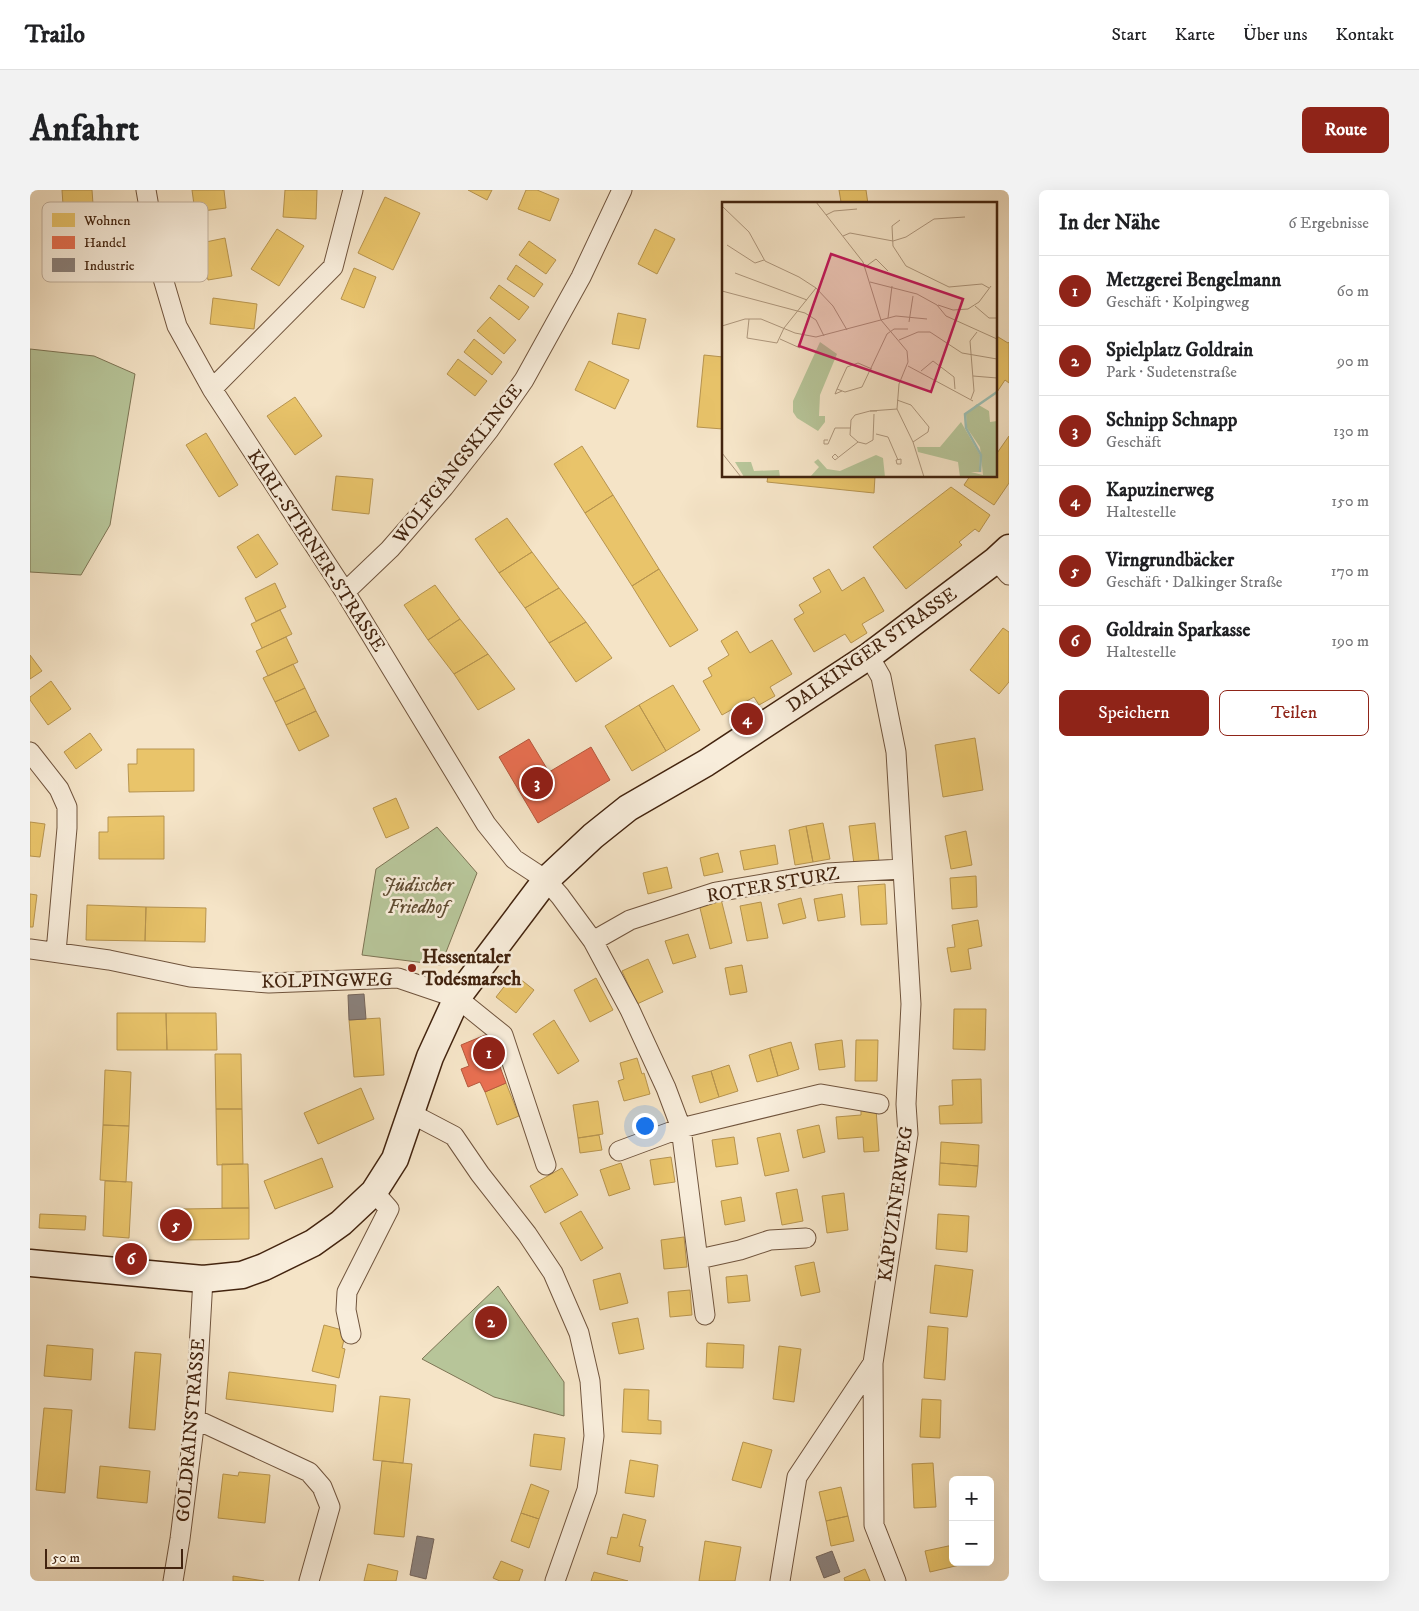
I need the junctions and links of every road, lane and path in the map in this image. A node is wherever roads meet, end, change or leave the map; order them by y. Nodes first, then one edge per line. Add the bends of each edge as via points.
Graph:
1 (353, 190) edge
2 (622, 190) edge
3 (164, 282) edge
4 (212, 389) junction
5 (1005, 561) edge
6 (345, 592) junction
7 (869, 656) junction
8 (30, 752) edge
9 (902, 869) junction
10 (546, 880) junction
11 (593, 941) junction
12 (30, 949) edge
13 (56, 952) junction
14 (458, 998) junction
15 (880, 1104) dead end
16 (412, 1114) junction
17 (681, 1128) junction
18 (619, 1151) dead end
19 (546, 1165) dead end
20 (374, 1192) junction
21 (806, 1238) dead end
22 (699, 1259) junction
23 (30, 1263) edge
24 (203, 1279) junction
25 (705, 1315) dead end
26 (351, 1334) dead end
27 (873, 1363) junction
28 (195, 1419) junction
29 (174, 1581) edge
30 (309, 1581) edge
31 (555, 1581) edge
32 (780, 1581) edge
33 (896, 1581) edge

1 - 4 street via 333,267
2 - 6 street, WOLFGANGSKLINGE via 581,277 524,380 444,487 390,549
3 - 4 street, KARL-STIRNER-STRASSE via 177,326
4 - 6 street, KARL-STIRNER-STRASSE
5 - 7 street, DALKINGER STRASSE
6 - 10 street, KARL-STIRNER-STRASSE via 486,824 514,859
7 - 9 street, KAPUZINERWEG via 880,677 896,752
7 - 10 street, DALKINGER STRASSE via 706,764 628,808
8 - 13 street via 59,789 67,807
9 - 11 street, ROTER STURZ via 827,873 716,892 630,920
9 - 27 street, KAPUZINERWEG via 911,1004 906,1104 908,1134
10 - 11 street, KARL-STIRNER-STRASSE
10 - 14 street, DALKINGER STRASSE
11 - 17 street, KARL-STIRNER-STRASSE via 630,1010
12 - 13 street, KOLPINGWEG
13 - 14 street, KOLPINGWEG via 190,977 269,983 398,978
14 - 16 street, DALKINGER STRASSE via 430,1057
14 - 19 street, KOLPINGWEG via 503,1035
15 - 17 street via 821,1094
16 - 20 street, DALKINGER STRASSE via 395,1159
16 - 31 street via 454,1136 553,1273 579,1332 590,1381 594,1436 588,1490
17 - 18 street
17 - 22 street, KARL-STIRNER-STRASSE
20 - 24 street, DALKINGER STRASSE via 341,1223 313,1243 242,1275
20 - 26 street via 389,1209 347,1292 346,1310
21 - 22 street via 770,1240
22 - 25 street, KARL-STIRNER-STRASSE
23 - 24 street, DALKINGER STRASSE
24 - 28 street, GOLDRAINSTRASSE
27 - 32 street, KAPUZINERWEG via 797,1477
27 - 33 street via 874,1525
28 - 29 street, GOLDRAINSTRASSE
28 - 30 street via 309,1472 322,1487 330,1506

